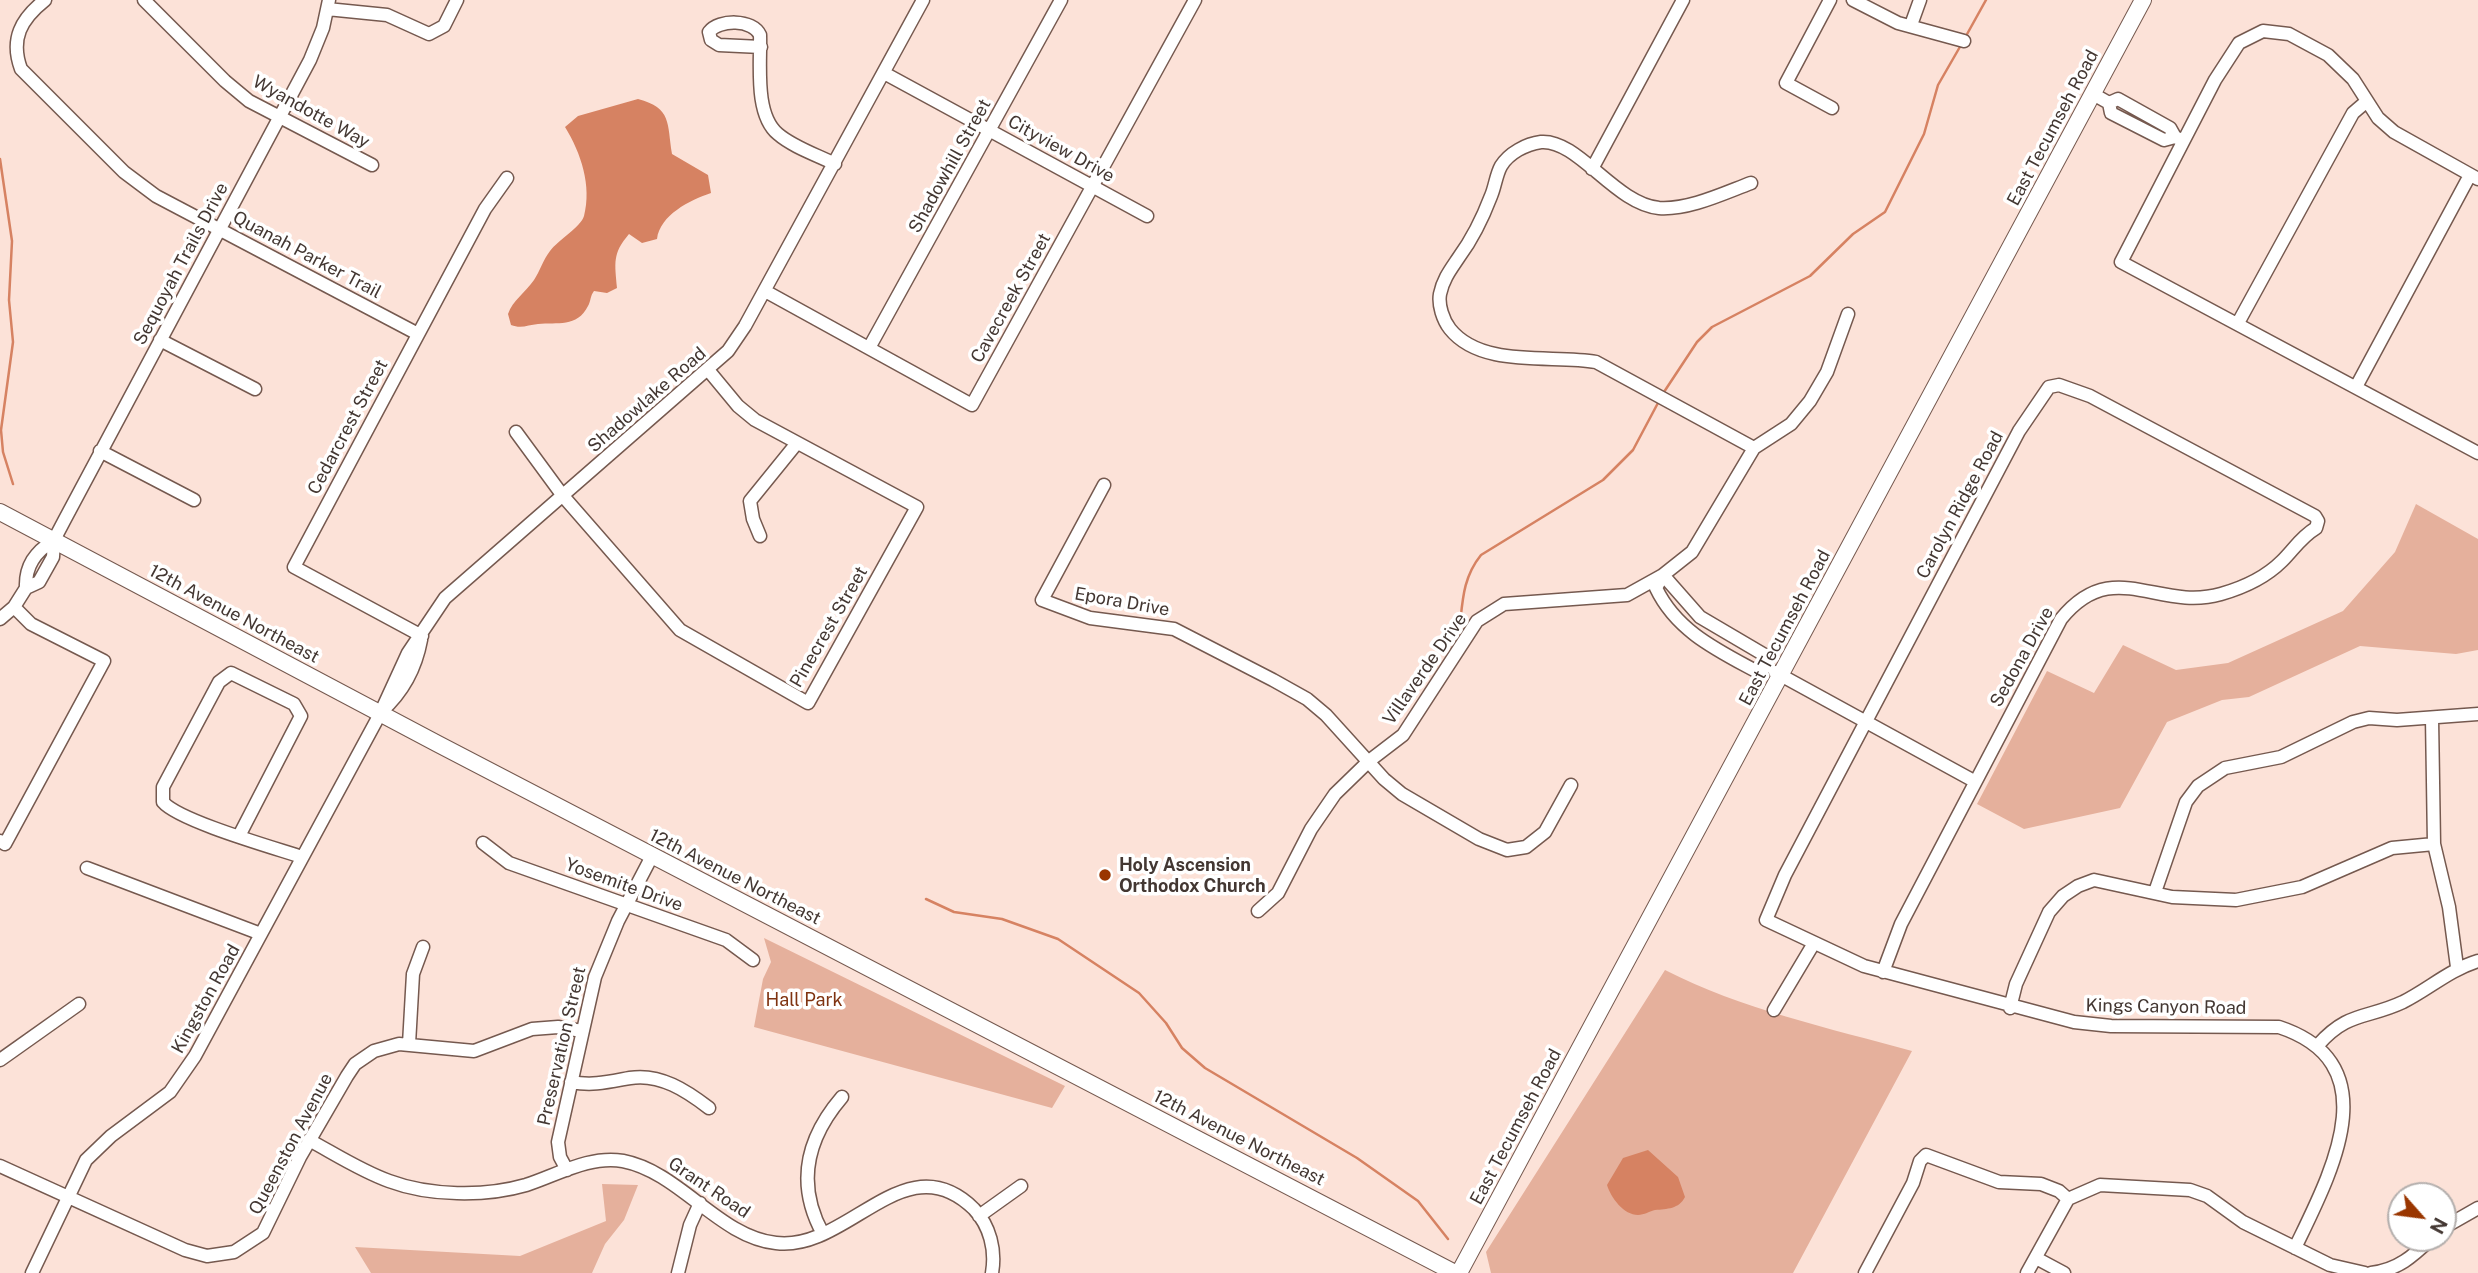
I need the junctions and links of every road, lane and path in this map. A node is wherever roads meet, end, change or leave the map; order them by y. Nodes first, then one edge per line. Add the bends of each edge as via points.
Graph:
1 (45, 0) edge
2 (144, 0) edge
3 (457, 0) edge
4 (923, 0) edge
5 (1061, 0) edge
6 (1195, 0) edge
7 (1683, 0) edge
8 (1830, 0) edge
9 (1853, 0) edge
10 (1920, 0) edge
11 (2143, 0) edge
12 (328, 5) edge
13 (1911, 25) junction
14 (1964, 41) dead end
15 (761, 47) dead end
16 (884, 73) junction
17 (2093, 94) junction
18 (2367, 101) junction
19 (1832, 108) dead end
20 (279, 117) junction
21 (990, 130) junction
22 (2178, 139) junction
23 (835, 164) junction
24 (372, 166) dead end
25 (1592, 169) junction
26 (2474, 177) edge
27 (507, 178) dead end
28 (1751, 183) dead end
29 (1092, 186) junction
30 (1147, 216) dead end
31 (220, 229) junction
32 (765, 291) junction
33 (1848, 314) dead end
34 (2238, 323) junction
35 (418, 334) junction
36 (160, 340) junction
37 (869, 348) junction
38 (709, 371) junction
39 (2356, 387) junction
40 (255, 389) dead end
41 (516, 432) dead end
42 (797, 443) junction
43 (1754, 447) junction
44 (2476, 449) edge
45 (100, 450) junction
46 (1104, 485) dead end
47 (563, 496) junction
48 (194, 500) dead end
49 (0, 512) edge
50 (2316, 528) joint
51 (760, 536) dead end
52 (54, 540) junction
53 (1663, 575) junction
54 (14, 607) junction
55 (0, 619) edge
56 (422, 636) junction
57 (1774, 671) junction
58 (380, 714) junction
59 (2478, 714) edge
60 (2431, 718) junction
61 (1865, 722) junction
62 (1369, 761) junction
63 (1974, 781) junction
64 (1572, 785) dead end
65 (239, 836) junction
66 (0, 841) edge
67 (483, 843) dead end
68 (2434, 844) junction
69 (652, 856) junction
70 (302, 857) junction
71 (87, 868) dead end
72 (2154, 892) junction
73 (627, 904) junction
74 (1258, 911) dead end
75 (1766, 920) joint
76 (261, 934) junction
77 (1814, 943) junction
78 (423, 947) dead end
79 (753, 960) dead end
80 (2478, 961) edge
81 (2457, 967) junction
82 (1883, 972) junction
83 (79, 1004) dead end
84 (2010, 1008) junction
85 (1774, 1010) dead end
86 (582, 1031) junction
87 (409, 1044) junction
88 (2318, 1045) junction
89 (0, 1060) edge
90 (571, 1082) junction
91 (842, 1097) dead end
92 (709, 1108) dead end
93 (309, 1140) junction
94 (0, 1166) edge
95 (567, 1170) junction
96 (1021, 1186) dead end
97 (67, 1197) junction
98 (2068, 1199) junction
99 (700, 1203) junction
100 (2478, 1209) edge
101 (979, 1216) junction
102 (2457, 1220) edge
103 (822, 1234) junction
104 (2295, 1248) junction
105 (2417, 1252) edge
106 (2036, 1258) junction
107 (32, 1273) edge
108 (678, 1273) edge
109 (992, 1273) edge
110 (1457, 1273) edge
111 (1865, 1273) edge
112 (2027, 1273) edge
113 (2064, 1273) edge
114 (2365, 1273) edge
115 (2371, 1273) edge

1 - 31 street, Quanah Parker Trail via 24,19 16,36 21,69 137,183
2 - 20 street, Wyandotte Way via 236,91
3 - 12 street via 444,26 429,34 387,15
4 - 16 street, Shadowlake Road
5 - 21 street, Shadowhill Street
6 - 29 street, Cavecreek Street
7 - 25 street
8 - 19 street via 1786,83
9 - 13 street
10 - 13 street
11 - 17 main road, East Tecumseh Road
12 - 20 street, Sequoyah Trails Drive via 310,60
13 - 14 street
15 - 23 street via 769,125 779,135
16 - 21 street, Cityview Drive
16 - 23 street, Shadowlake Road
17 - 22 street via 2109,103 2118,99 2170,128
17 - 57 main road, East Tecumseh Road
18 - 22 street via 2353,79 2328,55 2289,34 2263,32 2239,43
18 - 26 street via 2394,132
18 - 34 street via 2353,113
20 - 24 street, Wyandotte Way
20 - 31 street, Sequoyah Trails Drive
21 - 29 street, Cityview Drive
21 - 37 street, Shadowhill Street
22 - 34 street via 2121,262
23 - 32 street, Shadowlake Road
25 - 28 street via 1629,198 1662,208
25 - 43 street via 1559,146 1543,142 1513,153 1501,166 1474,233 1447,274 1439,296 1451,330 1473,344 1523,360 1571,357 1596,362
26 - 39 street
27 - 35 street, Cedarcrest Street via 485,209
29 - 30 street, Cityview Drive
29 - 37 street, Cavecreek Street via 972,405
31 - 35 street, Quanah Parker Trail
31 - 36 street, Sequoyah Trails Drive
32 - 37 street, Cavecreek Street
32 - 38 street, Shadowlake Road via 737,339
33 - 43 street, Villaverde Drive via 1811,401 1791,424
34 - 39 street
35 - 56 street, Cedarcrest Street via 294,567
36 - 40 street
36 - 45 street, Sequoyah Trails Drive
38 - 42 street via 745,413
38 - 47 street, Shadowlake Road
39 - 44 street
41 - 47 street
42 - 47 street, Pinecrest Street via 917,507 808,703 680,630
42 - 51 street via 752,497 750,507
43 - 53 street, Villaverde Drive via 1692,552
45 - 48 street
45 - 52 street, Sequoyah Trails Drive
46 - 62 street, Epora Drive via 1042,600 1090,618 1174,629 1307,699
47 - 56 street, Shadowlake Road via 452,590
49 - 52 main road, 12th Avenue Northeast
50 - 61 street, Carolyn Ridge Road via 2317,518 2292,503 2090,396 2052,386 2025,419
50 - 63 street, Sedona Drive via 2264,575 2220,595 2169,597 2119,586 2091,593 2071,606
52 - 54 street, Sequoyah Trails Drive via 53,557 38,582 26,588
52 - 58 main road, 12th Avenue Northeast
53 - 57 street via 1700,617 1768,657
53 - 57 street via 1656,588 1688,631 1754,670
53 - 62 street, Villaverde Drive via 1626,595 1504,604 1477,621 1403,735
54 - 55 street, Sequoyah Trails Drive
54 - 66 street via 31,624 104,661 5,844
56 - 58 street, Shadowlake Road via 418,659 397,698
57 - 61 street
57 - 110 main road, East Tecumseh Road
58 - 69 main road, 12th Avenue Northeast
58 - 70 street, Kingston Road
59 - 60 street
60 - 68 street
60 - 72 street via 2353,722 2291,753 2232,766 2210,777 2186,802
61 - 63 street
61 - 75 street, Carolyn Ridge Road via 1786,872
62 - 64 street via 1402,794 1507,850 1525,847 1545,832
62 - 74 street, Villaverde Drive via 1335,794 1278,892
63 - 82 street, Sedona Drive via 1900,924
65 - 65 street via 301,716 294,704 231,673 219,682 162,792 163,802 173,811
65 - 70 street
67 - 73 street, Yosemite Drive via 509,863
68 - 72 street via 2392,848 2302,887 2267,895 2210,901
68 - 81 street
69 - 73 street, Preservation Street
69 - 110 main road, 12th Avenue Northeast
70 - 76 street, Kingston Road
71 - 76 street
72 - 84 street via 2094,880 2063,896 2046,918
73 - 79 street, Yosemite Drive via 726,940
73 - 86 street, Preservation Street via 602,956
75 - 77 street, Kings Canyon Road
76 - 97 street, Kingston Road via 177,1084 99,1147 81,1168
77 - 82 street, Kings Canyon Road
77 - 85 street
78 - 87 street via 413,974
80 - 81 street
81 - 88 street via 2403,1002 2344,1021
82 - 84 street, Kings Canyon Road
83 - 89 street
84 - 88 street, Kings Canyon Road via 2074,1023 2111,1026 2279,1027
86 - 87 street, Queenston Avenue via 532,1029 474,1051
86 - 90 street, Preservation Street
87 - 93 street, Queenston Avenue via 385,1047 355,1064
88 - 104 street via 2344,1096 2344,1122 2327,1182
90 - 92 street via 593,1086 647,1077 685,1089
90 - 95 street, Preservation Street via 558,1142
91 - 103 street via 823,1119 807,1167 808,1202
93 - 95 street, Grant Road via 377,1177 418,1188 502,1191
93 - 97 street, Queenston Avenue via 266,1228 234,1252 207,1256 185,1251
94 - 97 street, Queenston Avenue
95 - 99 street, Grant Road via 606,1160 632,1163 649,1168
96 - 101 street
97 - 107 street, Kingston Road
98 - 104 street via 2100,1185 2190,1190
98 - 106 street
98 - 111 street via 2041,1184 1999,1182 1926,1155
99 - 103 street, Grant Road via 746,1234 772,1243 805,1241
99 - 108 street
100 - 102 street
101 - 103 street, Grant Road via 956,1195 922,1186 891,1195
101 - 109 street, Grant Road via 992,1245
104 - 114 street via 2330,1265
105 - 115 street via 2387,1271
106 - 112 street
106 - 113 street

